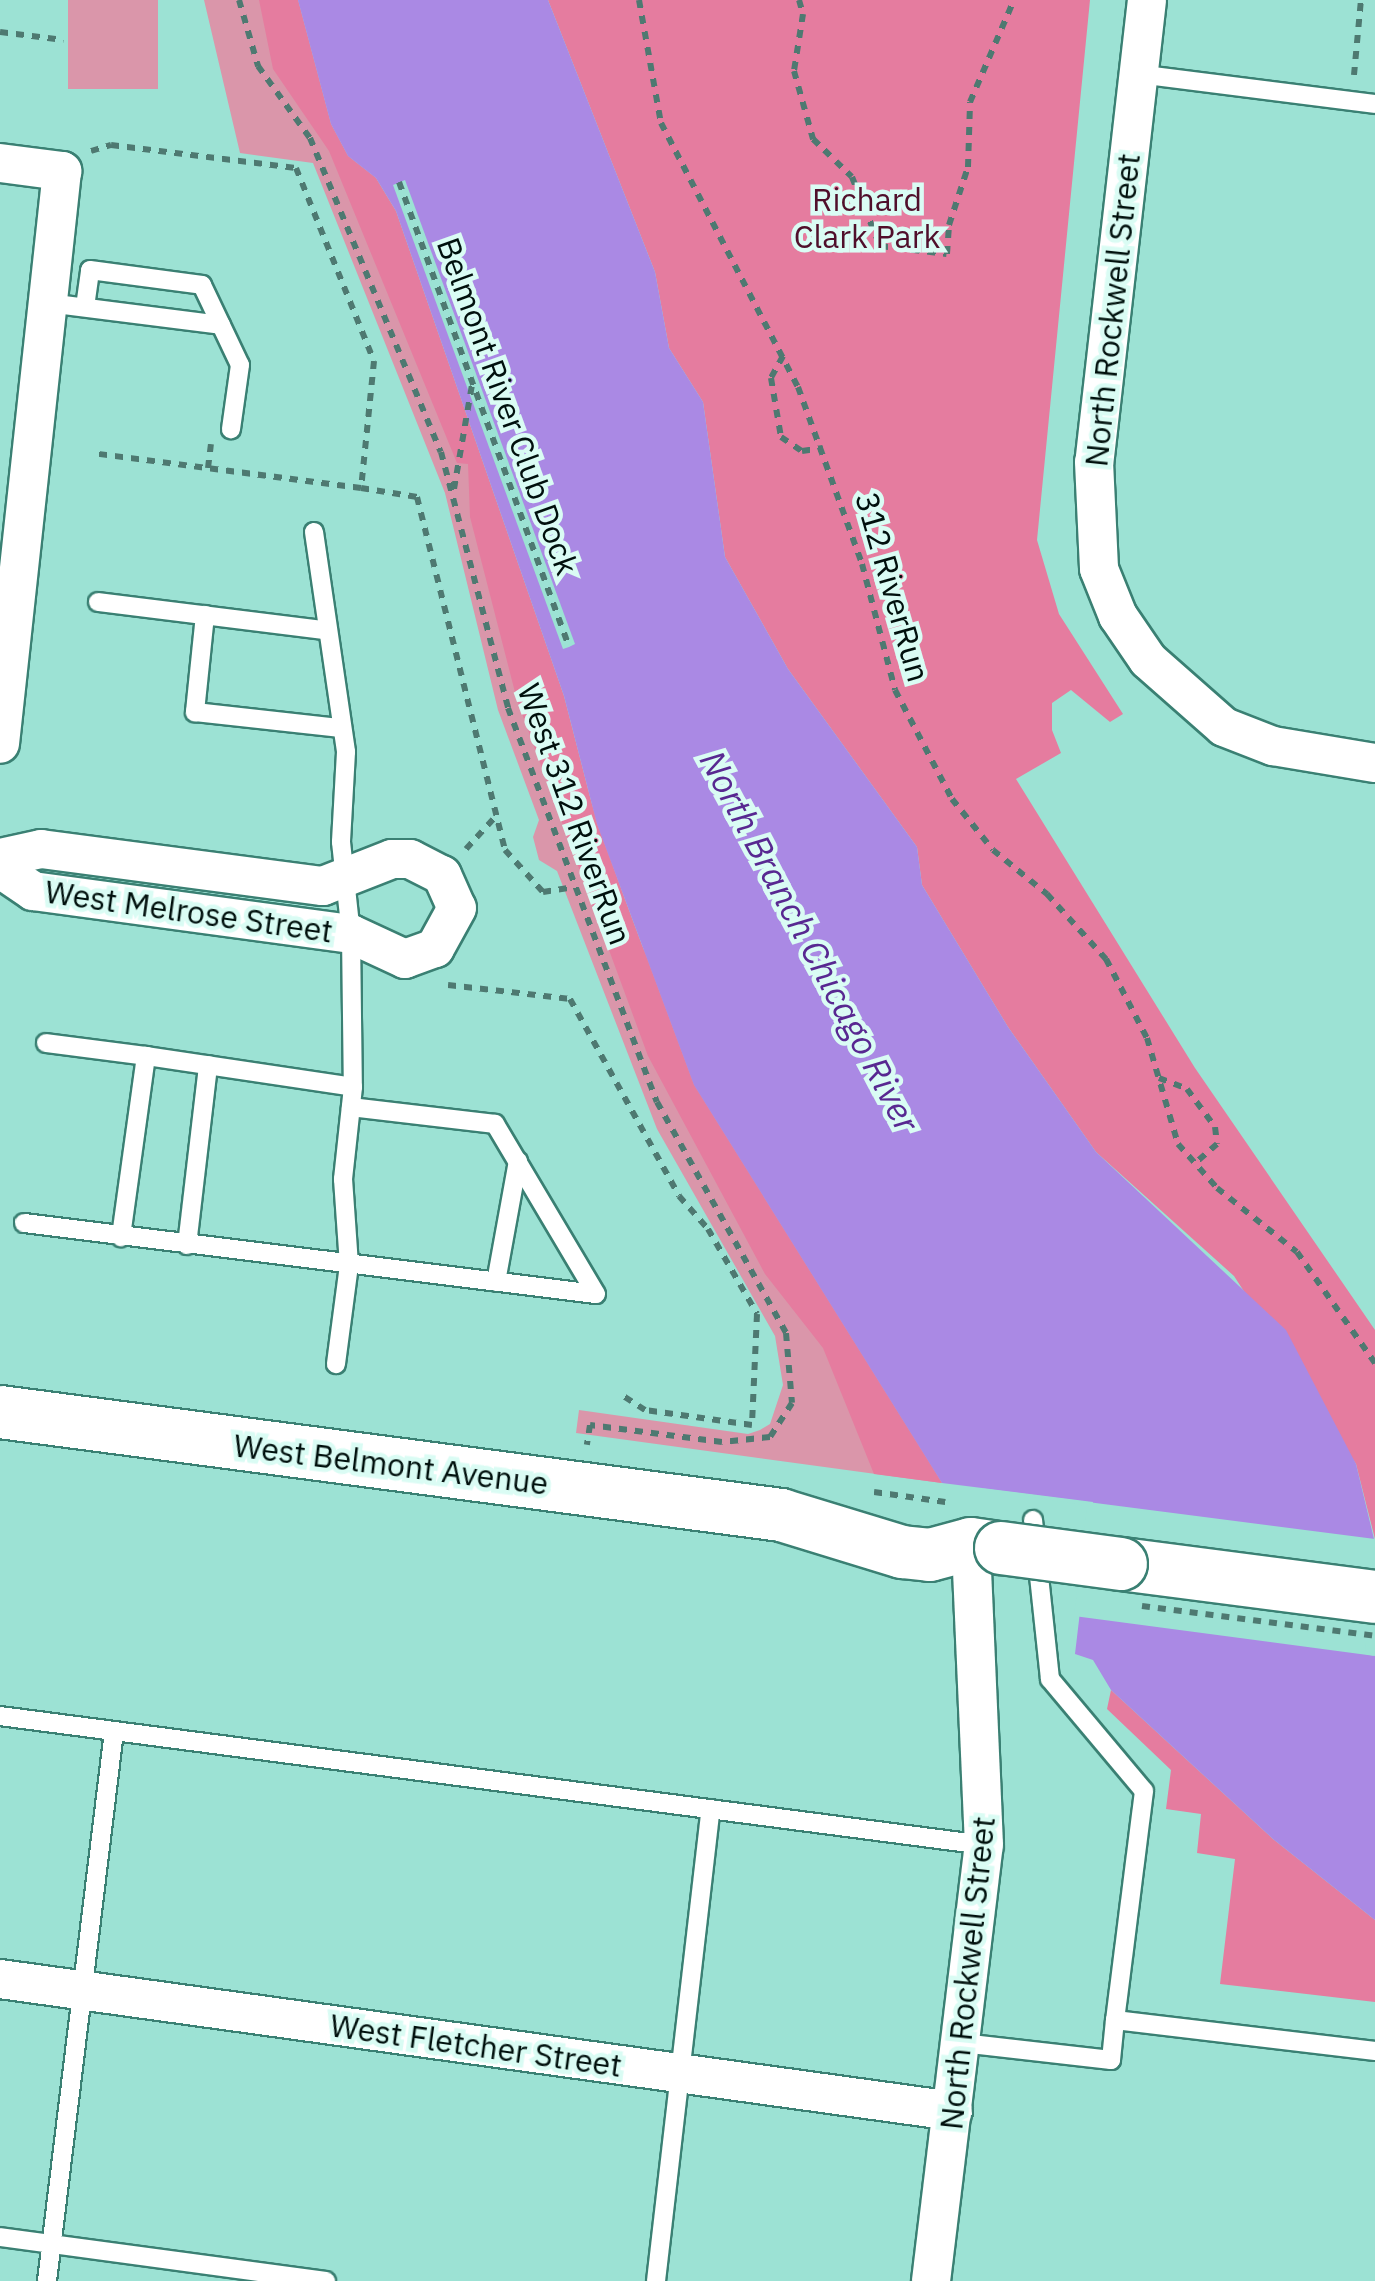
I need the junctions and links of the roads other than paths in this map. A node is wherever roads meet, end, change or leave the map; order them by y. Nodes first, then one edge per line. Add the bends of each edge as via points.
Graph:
1 (1147, 0) edge
2 (1138, 74) junction
3 (1375, 104) edge
4 (0, 163) edge
5 (48, 303) junction
6 (85, 308) junction
7 (221, 324) junction
8 (231, 429) dead end
9 (314, 532) dead end
10 (9, 577) edge
11 (98, 602) dead end
12 (205, 615) junction
13 (324, 630) junction
14 (341, 728) junction
15 (0, 744) edge
16 (1375, 763) edge
17 (0, 858) edge
18 (0, 869) edge
19 (343, 882) junction
20 (351, 934) junction
21 (46, 1044) dead end
22 (146, 1056) junction
23 (208, 1065) junction
24 (354, 1087) junction
25 (351, 1107) junction
26 (518, 1162) junction
27 (24, 1223) dead end
28 (121, 1236) junction
29 (187, 1245) junction
30 (349, 1265) junction
31 (496, 1282) junction
32 (336, 1364) dead end
33 (0, 1412) edge
34 (1002, 1537) junction
35 (1375, 1598) edge
36 (0, 1716) edge
37 (114, 1731) junction
38 (711, 1809) junction
39 (984, 1845) junction
40 (0, 1979) edge
41 (83, 1990) junction
42 (1115, 2020) junction
43 (962, 2043) junction
44 (1375, 2051) edge
45 (680, 2074) junction
46 (953, 2112) junction
47 (0, 2237) edge
48 (52, 2244) junction
49 (47, 2281) edge
50 (326, 2281) edge
51 (656, 2281) edge
52 (931, 2281) edge

1 - 2 street, North Rockwell Street
2 - 3 lane
2 - 16 street, North Rockwell Street via 1094,462 1099,569 1118,616 1148,660 1224,727 1273,746
4 - 5 street via 72,162
5 - 6 lane
5 - 10 street
6 - 7 lane
6 - 7 lane via 90,270 108,272 202,285
7 - 8 lane via 240,365
9 - 13 lane
10 - 15 street
11 - 12 lane
12 - 13 lane
12 - 14 lane via 195,712
13 - 14 lane
14 - 19 lane
17 - 19 street, West Melrose Street via 41,848 323,886
18 - 20 street, West Melrose Street via 33,891
19 - 20 lane
19 - 20 street, West Melrose Street via 392,859 428,864 442,876 457,908 454,924 422,956 384,953
20 - 24 lane
21 - 22 lane
22 - 23 lane
22 - 28 lane
23 - 24 lane
23 - 29 lane
24 - 25 lane
25 - 26 lane via 495,1124
25 - 30 lane via 344,1179
26 - 31 lane
26 - 31 lane via 596,1294
27 - 28 lane
28 - 29 lane
29 - 30 lane
30 - 31 lane
30 - 32 lane
33 - 34 main road, West Belmont Avenue via 782,1515 902,1552 930,1555
34 - 35 main road, West Belmont Avenue, bridge
34 - 39 street, North Rockwell Street
34 - 42 lane via 1050,1679 1144,1791
36 - 37 lane
37 - 38 lane
37 - 41 lane
38 - 39 lane
38 - 45 lane
39 - 43 street, North Rockwell Street
40 - 41 street, West Fletcher Street
41 - 45 street, West Fletcher Street
41 - 48 lane
42 - 43 lane via 1111,2060
42 - 44 lane
43 - 46 street, North Rockwell Street
45 - 46 street, West Fletcher Street
45 - 51 lane
46 - 52 street, North Rockwell Street
47 - 48 lane
48 - 49 lane
48 - 50 lane

